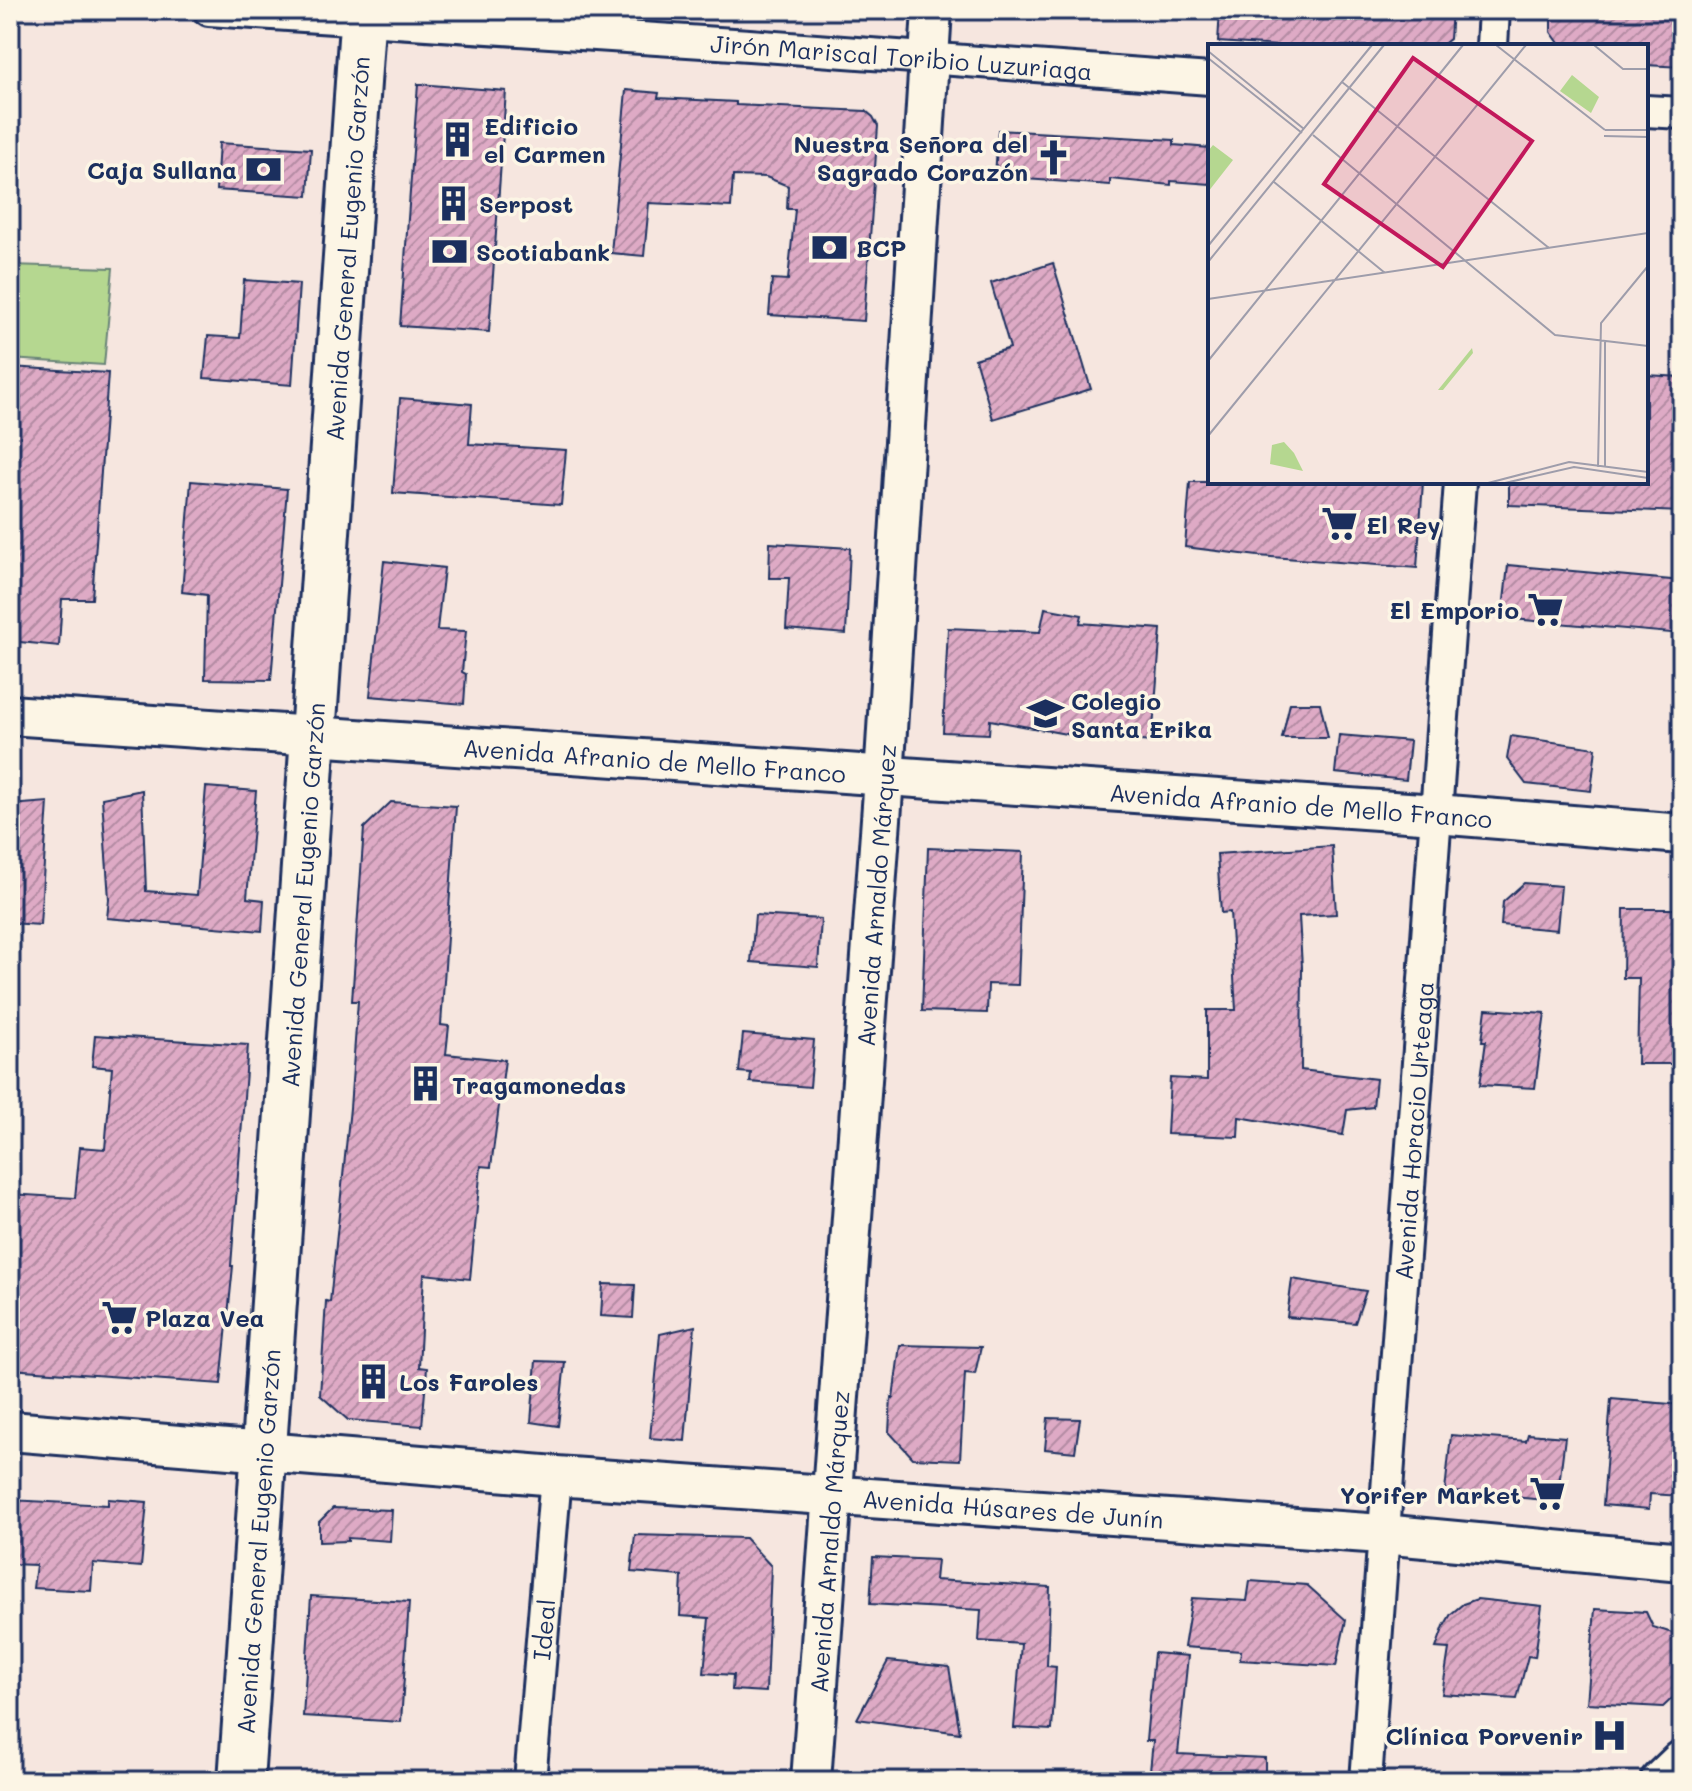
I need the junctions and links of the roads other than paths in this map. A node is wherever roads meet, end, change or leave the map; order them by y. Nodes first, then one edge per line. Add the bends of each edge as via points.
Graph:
1 (209, 10) edge
2 (932, 10) edge
3 (1494, 10) edge
4 (363, 14) edge
5 (1492, 44) edge
6 (929, 57) junction
7 (1208, 79) edge
8 (1648, 111) edge
9 (1682, 113) edge
10 (1460, 484) edge
11 (10, 715) edge
12 (313, 737) junction
13 (884, 778) junction
14 (1436, 814) junction
15 (1682, 834) edge
16 (10, 1431) edge
17 (263, 1452) junction
18 (556, 1476) junction
19 (832, 1496) junction
20 (1382, 1534) junction
21 (1682, 1562) edge
22 (1682, 1760) edge
23 (241, 1781) edge
24 (530, 1781) edge
25 (811, 1781) edge
26 (1366, 1781) edge
27 (1660, 1781) edge

1 - 4 street, Jirón Mariscal Toribio Luzuriaga
2 - 6 street, Avenida Arnaldo Márquez
3 - 5 street
4 - 6 street, Jirón Mariscal Toribio Luzuriaga
4 - 12 main road, Avenida General Eugenio Garzón
6 - 7 street, Jirón Mariscal Toribio Luzuriaga
6 - 13 street, Avenida Arnaldo Márquez
8 - 9 street
10 - 14 street, Avenida Horacio Urteaga
11 - 12 street, Avenida Afranio de Mello Franco
12 - 13 street, Avenida Afranio de Mello Franco
12 - 17 main road, Avenida General Eugenio Garzón
13 - 14 street, Avenida Afranio de Mello Franco
13 - 19 street, Avenida Arnaldo Márquez
14 - 15 street, Avenida Afranio de Mello Franco
14 - 20 street, Avenida Horacio Urteaga
16 - 17 street, Avenida Húsares de Junín
17 - 18 street, Avenida Húsares de Junín
17 - 23 main road, Avenida General Eugenio Garzón
18 - 19 street, Avenida Húsares de Junín
18 - 24 street, Ideal
19 - 20 street, Avenida Húsares de Junín
19 - 25 street, Avenida Arnaldo Márquez
20 - 21 street, Avenida Húsares de Junín
20 - 26 street, Avenida Horacio Urteaga
22 - 27 street

